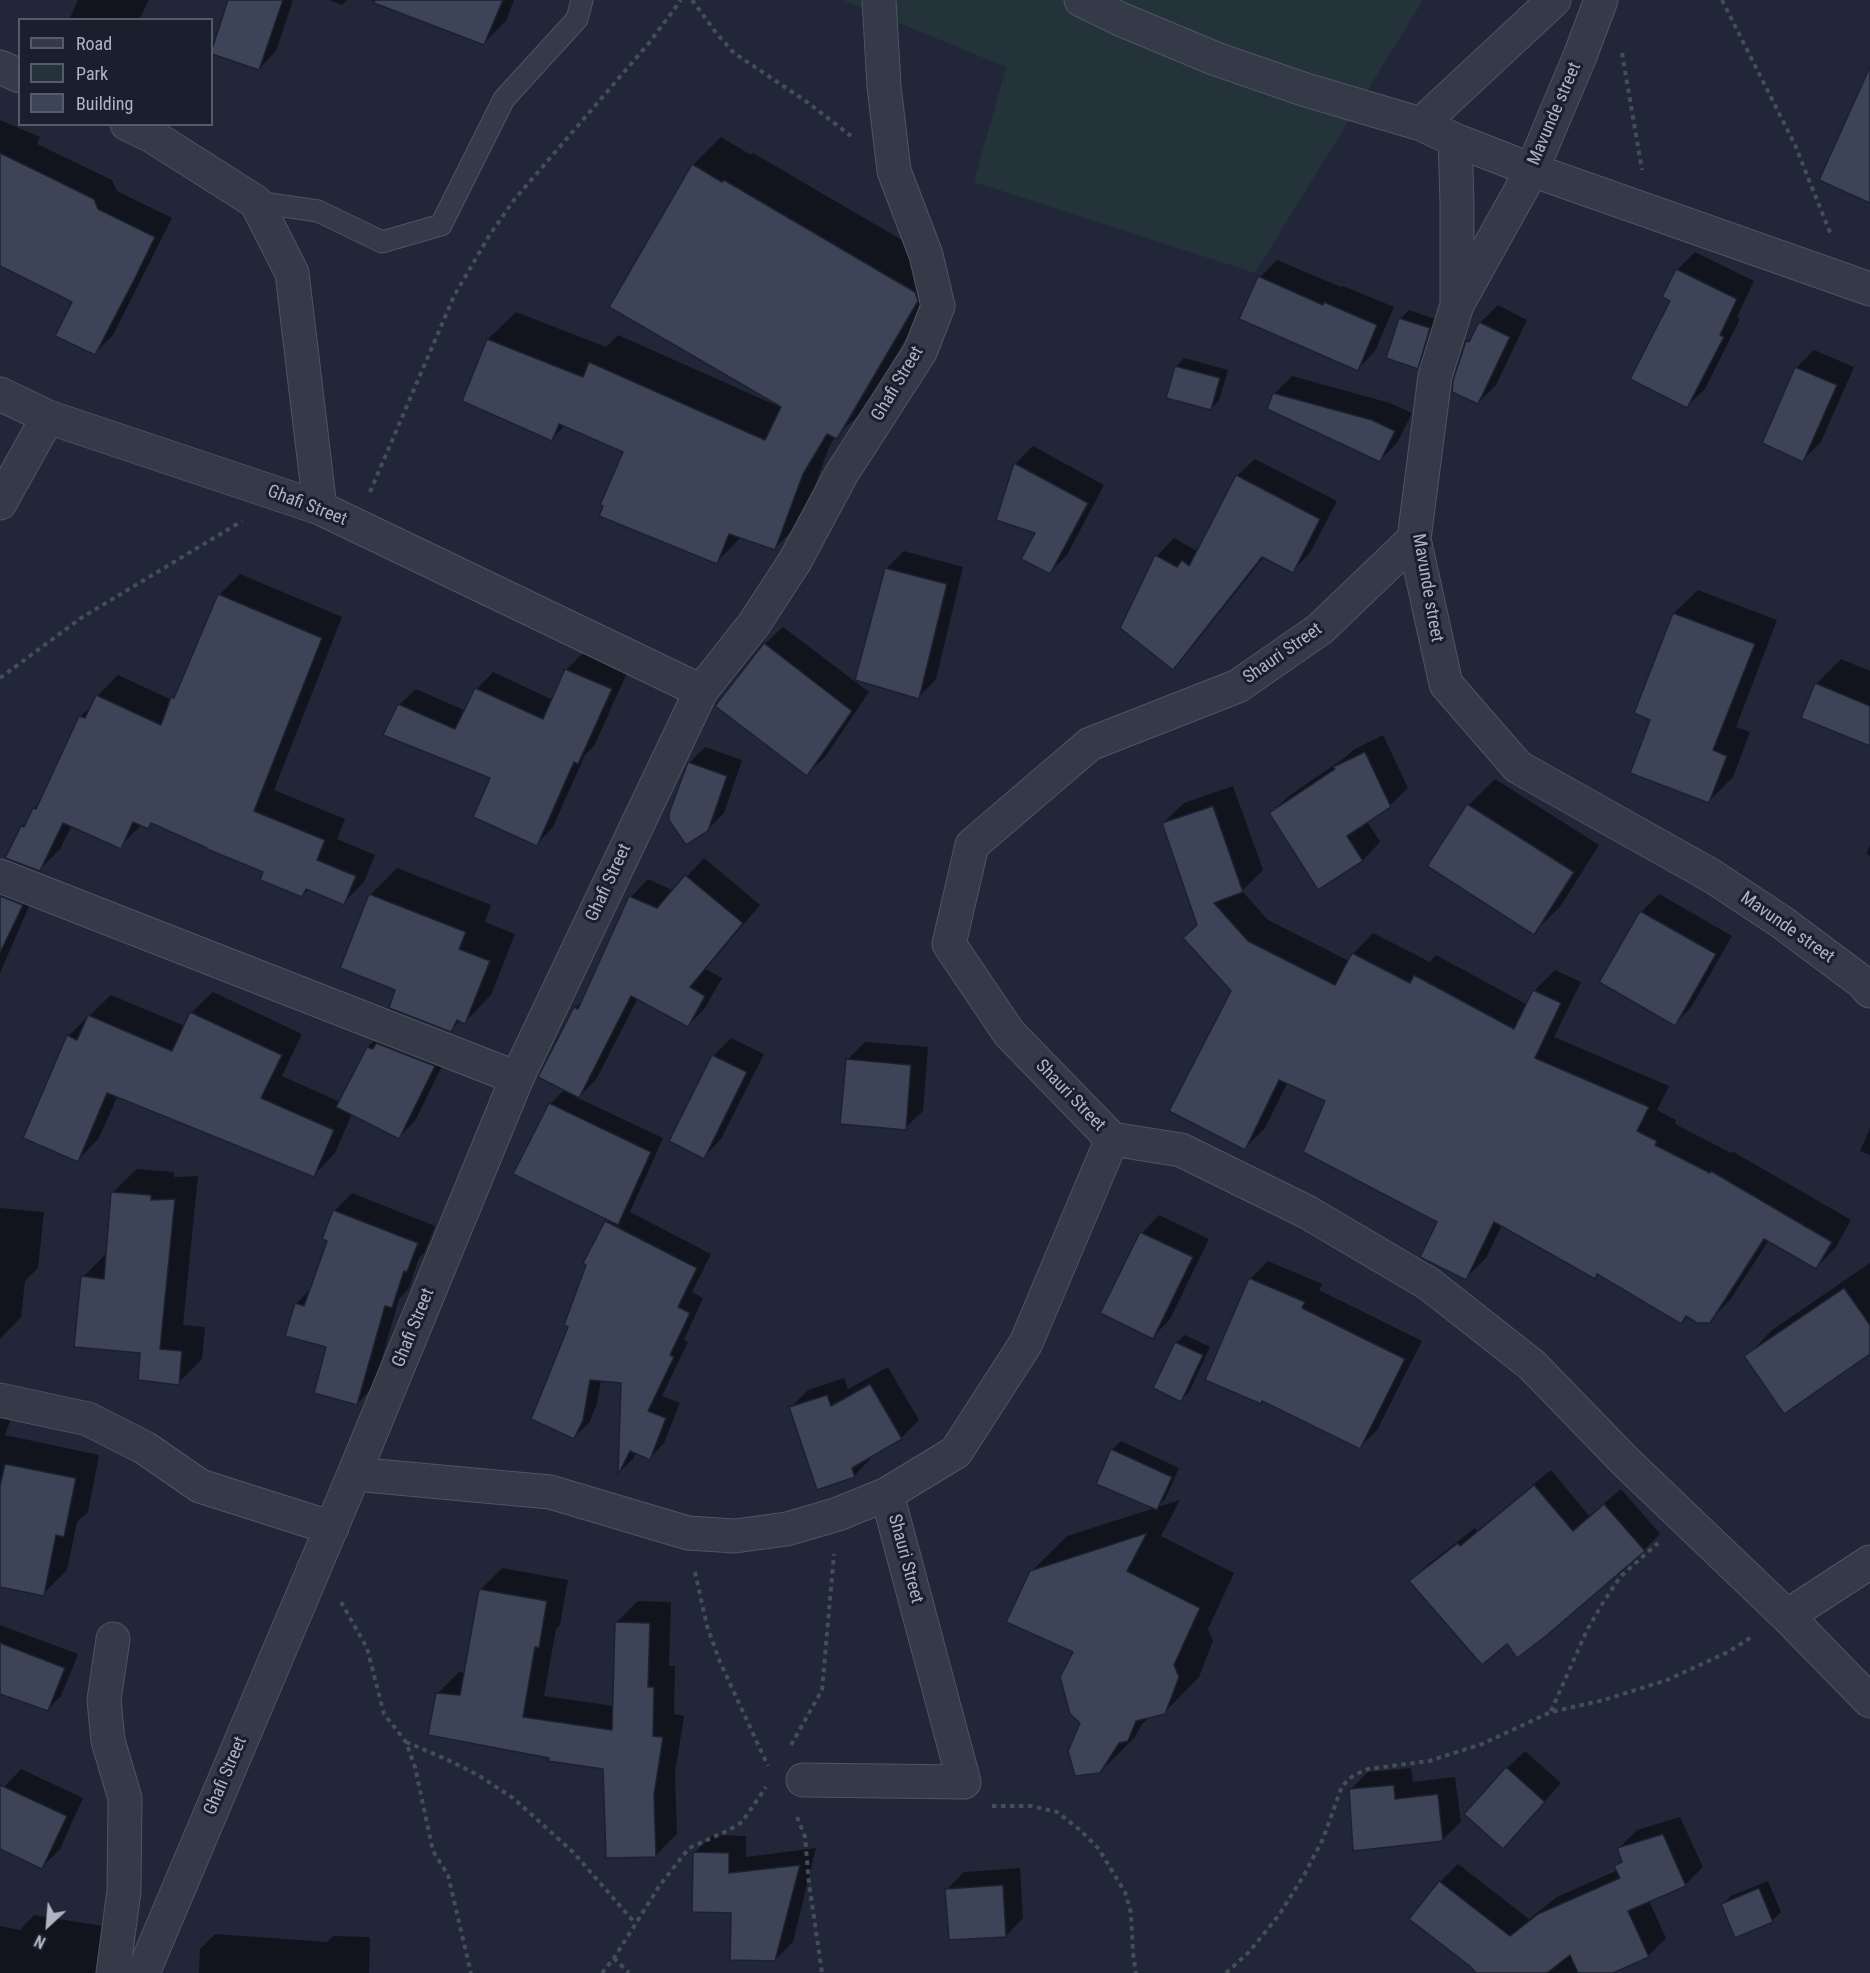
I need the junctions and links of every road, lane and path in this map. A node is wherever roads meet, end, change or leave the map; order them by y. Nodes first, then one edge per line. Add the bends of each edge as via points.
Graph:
1 (582, 0) edge
2 (681, 0) edge
3 (692, 0) edge
4 (879, 0) edge
5 (1081, 0) edge
6 (1554, 0) edge
7 (1601, 0) edge
8 (1722, 0) edge
9 (1620, 46) dead end
10 (0, 67) edge
11 (18, 75) edge
12 (1421, 124) junction
13 (131, 126) edge
14 (1455, 140) junction
15 (1532, 170) junction
16 (894, 171) junction
17 (256, 202) junction
18 (1649, 212) junction
19 (1861, 286) edge
20 (1457, 305) junction
21 (0, 394) edge
22 (48, 417) junction
23 (288, 497) junction
24 (0, 502) edge
25 (320, 508) junction
26 (357, 525) junction
27 (1414, 538) junction
28 (0, 678) edge
29 (701, 691) junction
30 (0, 876) edge
31 (1870, 992) edge
32 (517, 1078) junction
33 (1112, 1139) junction
34 (0, 1400) edge
35 (354, 1474) junction
36 (887, 1494) junction
37 (838, 1514) junction
38 (1687, 1520) junction
39 (332, 1528) junction
40 (688, 1533) junction
41 (1870, 1563) edge
42 (316, 1565) junction
43 (1787, 1616) junction
44 (113, 1639) dead end
45 (1870, 1701) edge
46 (1551, 1712) junction
47 (406, 1743) junction
48 (787, 1752) dead end
49 (768, 1768) dead end
50 (803, 1780) dead end
51 (766, 1786) dead end
52 (986, 1805) dead end
53 (793, 1811) dead end
54 (635, 1923) junction
55 (614, 1958) junction
56 (113, 1973) edge
57 (143, 1973) edge
58 (471, 1973) edge
59 (602, 1973) edge
60 (629, 1973) edge
61 (822, 1973) edge
62 (1136, 1973) edge
63 (1226, 1973) edge

1 - 17 lane via 577,19 504,99 441,225 382,242 318,211
2 - 26 path via 514,200 489,236 454,296
3 - 16 path via 734,53 807,102
4 - 16 street, Ghafi Street
5 - 12 street via 1216,59
6 - 12 street
7 - 15 street, Mavunde street
8 - 19 path
9 - 18 path
10 - 11 street
12 - 14 street
13 - 17 street
14 - 15 street
14 - 20 street
15 - 18 street
15 - 20 street, Mavunde street
16 - 29 street, Ghafi Street via 926,255 938,306 920,352 842,473 795,561 754,624
17 - 25 street via 292,273
18 - 19 street
20 - 27 street, Mavunde street via 1435,376
21 - 22 street, Ghafi Street
22 - 23 street, Ghafi Street
22 - 24 street
23 - 25 street, Ghafi Street
23 - 28 path via 217,534 81,618
25 - 26 street, Ghafi Street
26 - 29 street, Ghafi Street
27 - 31 street, Mavunde street via 1446,684 1518,767 1712,876 1783,923
27 - 33 street, Shauri Street via 1320,630 1238,686 1090,744 972,845 950,944 1009,1033
29 - 32 street, Ghafi Street
30 - 32 street
32 - 35 street, Ghafi Street
33 - 36 street, Shauri Street via 1026,1343 956,1452
33 - 38 street via 1181,1150 1307,1212 1429,1284 1532,1365
34 - 39 street via 88,1419 145,1449 200,1486
35 - 39 street, Ghafi Street
35 - 40 street via 550,1492
36 - 37 street
36 - 50 street, Shauri Street via 964,1782
37 - 40 street via 787,1529 735,1536
37 - 48 path via 822,1690
38 - 43 street
38 - 46 path via 1621,1576 1587,1630
39 - 42 street, Ghafi Street
40 - 49 path via 707,1626
41 - 43 street
42 - 47 path via 367,1648 384,1714
42 - 57 street, Ghafi Street
43 - 45 street
43 - 46 path via 1728,1652 1667,1680
44 - 56 street via 104,1700 108,1742 125,1798 124,1891
46 - 63 path via 1482,1744 1429,1761 1368,1769 1354,1775 1342,1786 1323,1839 1279,1916
47 - 54 path via 478,1775 513,1798 573,1852
47 - 58 path via 422,1794 433,1851 448,1875
51 - 54 path via 742,1822 689,1848
52 - 62 path via 1031,1806 1057,1812 1098,1848 1125,1892 1131,1913
53 - 61 path via 805,1837
54 - 55 path
55 - 59 path
55 - 60 path

